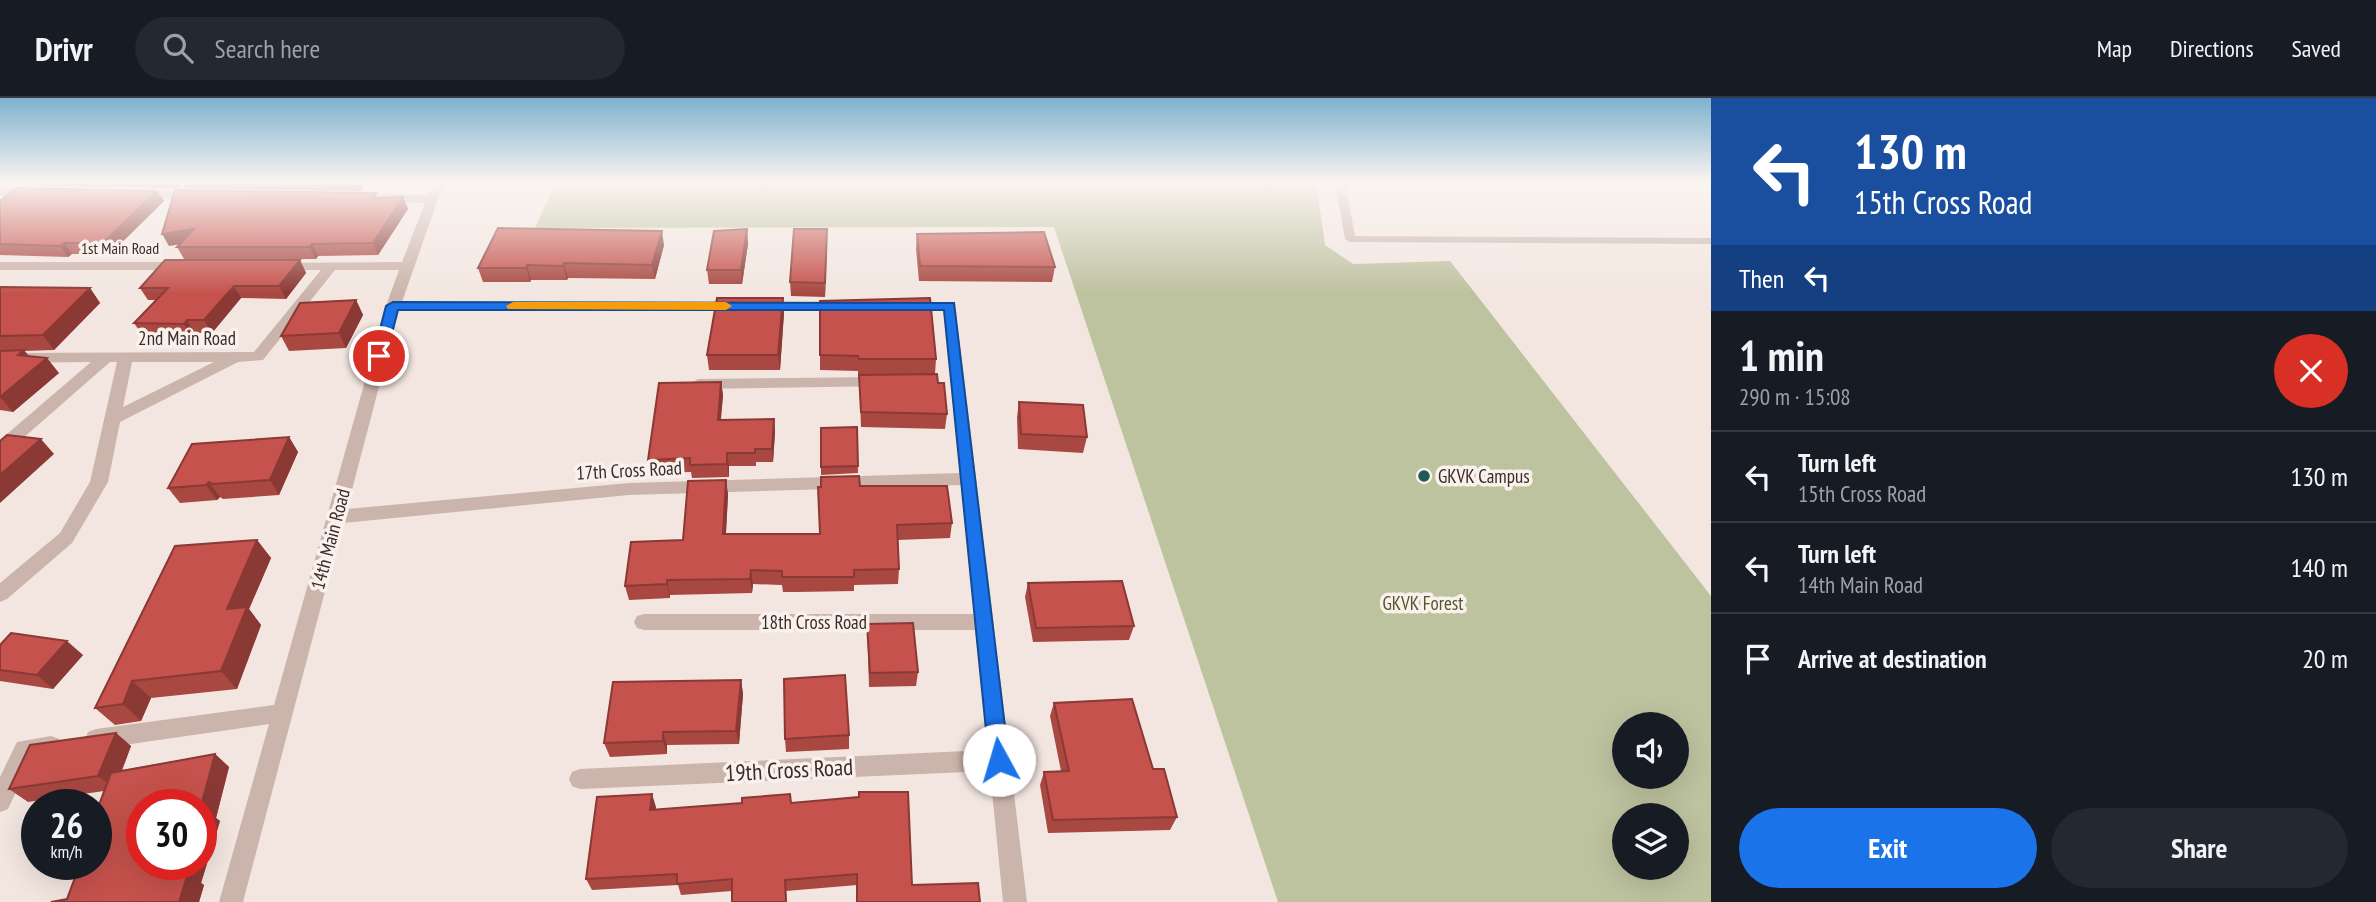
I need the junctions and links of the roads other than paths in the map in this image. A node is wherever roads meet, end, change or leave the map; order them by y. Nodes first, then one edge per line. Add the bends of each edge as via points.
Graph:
1 (425, 220) edge
2 (1347, 220) edge
3 (1711, 241) edge
4 (0, 266) edge
5 (193, 266) edge
6 (262, 266) edge
7 (331, 266) junction
8 (408, 266) junction
9 (393, 306) junction
10 (852, 306) edge
11 (894, 306) edge
12 (107, 357) junction
13 (126, 357) junction
14 (237, 357) junction
15 (0, 358) edge
16 (902, 381) edge
17 (684, 384) edge
18 (112, 419) junction
19 (2, 445) edge
20 (968, 479) junction
21 (336, 517) junction
22 (0, 594) edge
23 (644, 622) dead end
24 (984, 622) junction
25 (282, 713) junction
26 (999, 760) junction
27 (580, 779) dead end
28 (0, 801) edge
29 (231, 902) edge
30 (1015, 902) edge

1 - 8 street, 14th Main Road
2 - 3 lane via 1350,239
4 - 5 street, 1st Main Road
6 - 7 street
7 - 8 street
7 - 14 street, 2nd Main Road via 258,356
8 - 9 street, 14th Main Road
9 - 10 street
9 - 21 street, 14th Main Road
11 - 20 street via 950,306 950,381
12 - 13 street, 2nd Main Road
12 - 15 street, 2nd Main Road
12 - 19 street
13 - 14 street, 2nd Main Road
13 - 18 street
14 - 18 street
16 - 17 street
18 - 22 street via 99,482 66,538
20 - 21 street, 17th Cross Road via 629,489
20 - 24 street
21 - 25 street, 14th Main Road
23 - 24 street, 18th Cross Road
24 - 26 street
25 - 28 street via 25,750
25 - 29 street, 14th Main Road
26 - 27 street, 19th Cross Road
26 - 30 street

